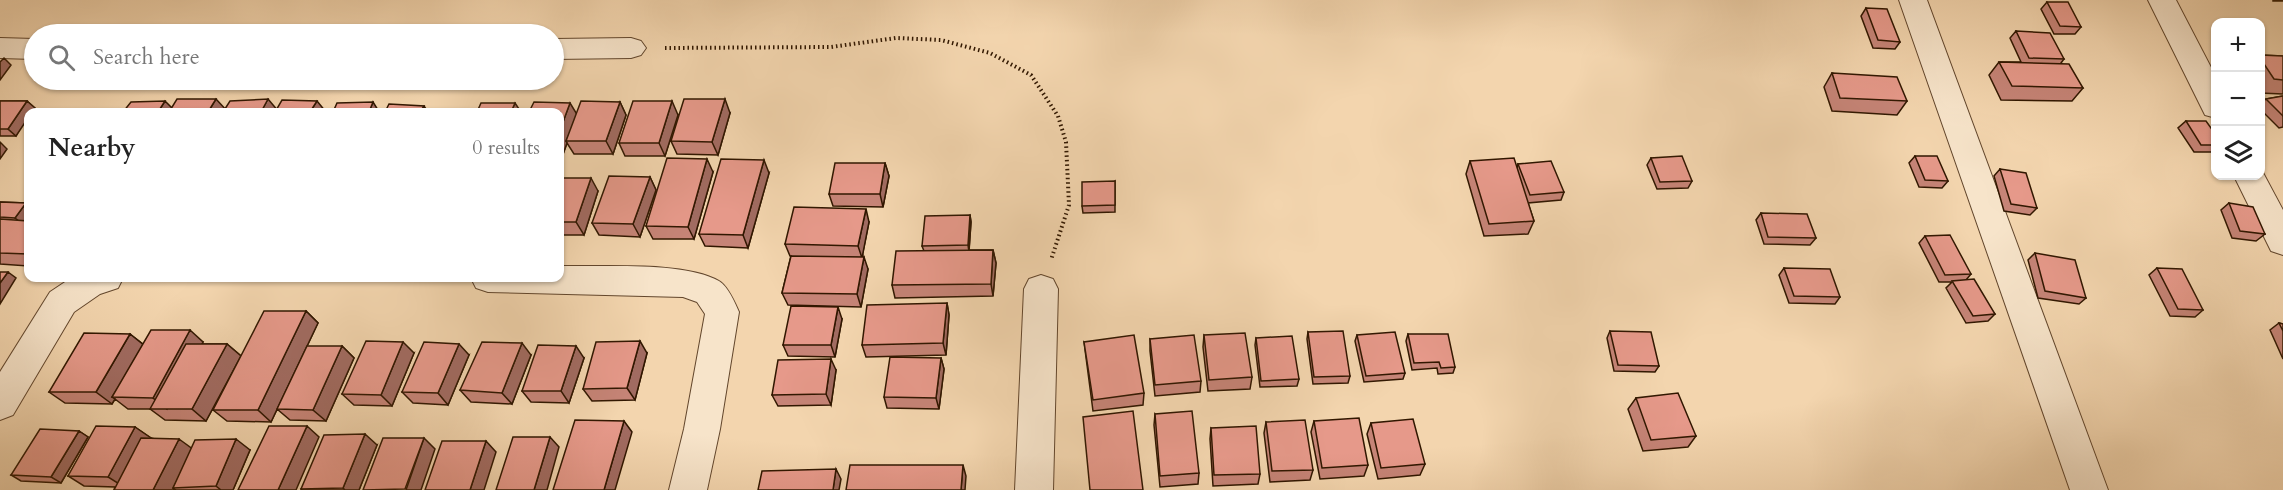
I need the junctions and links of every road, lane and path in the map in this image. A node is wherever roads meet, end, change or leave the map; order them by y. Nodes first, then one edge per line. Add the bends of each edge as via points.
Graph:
1 (1914, 0) edge
2 (2162, 0) edge
3 (0, 48) edge
4 (631, 48) joint
5 (24, 49) edge
6 (564, 49) edge
7 (2211, 97) edge
8 (2252, 180) edge
9 (2283, 242) edge
10 (564, 280) edge
11 (94, 282) edge
12 (1041, 289) joint
13 (0, 404) edge
14 (688, 490) edge
15 (1034, 490) edge
16 (2089, 490) edge

1 - 16 street
2 - 7 street
3 - 5 street
4 - 6 street
4 - 12 path via 831,47 896,38 941,40 990,53 1032,75 1058,116 1066,142 1069,205
8 - 9 street
10 - 14 street via 684,283 710,292 722,312
11 - 13 street via 62,302
12 - 15 street

